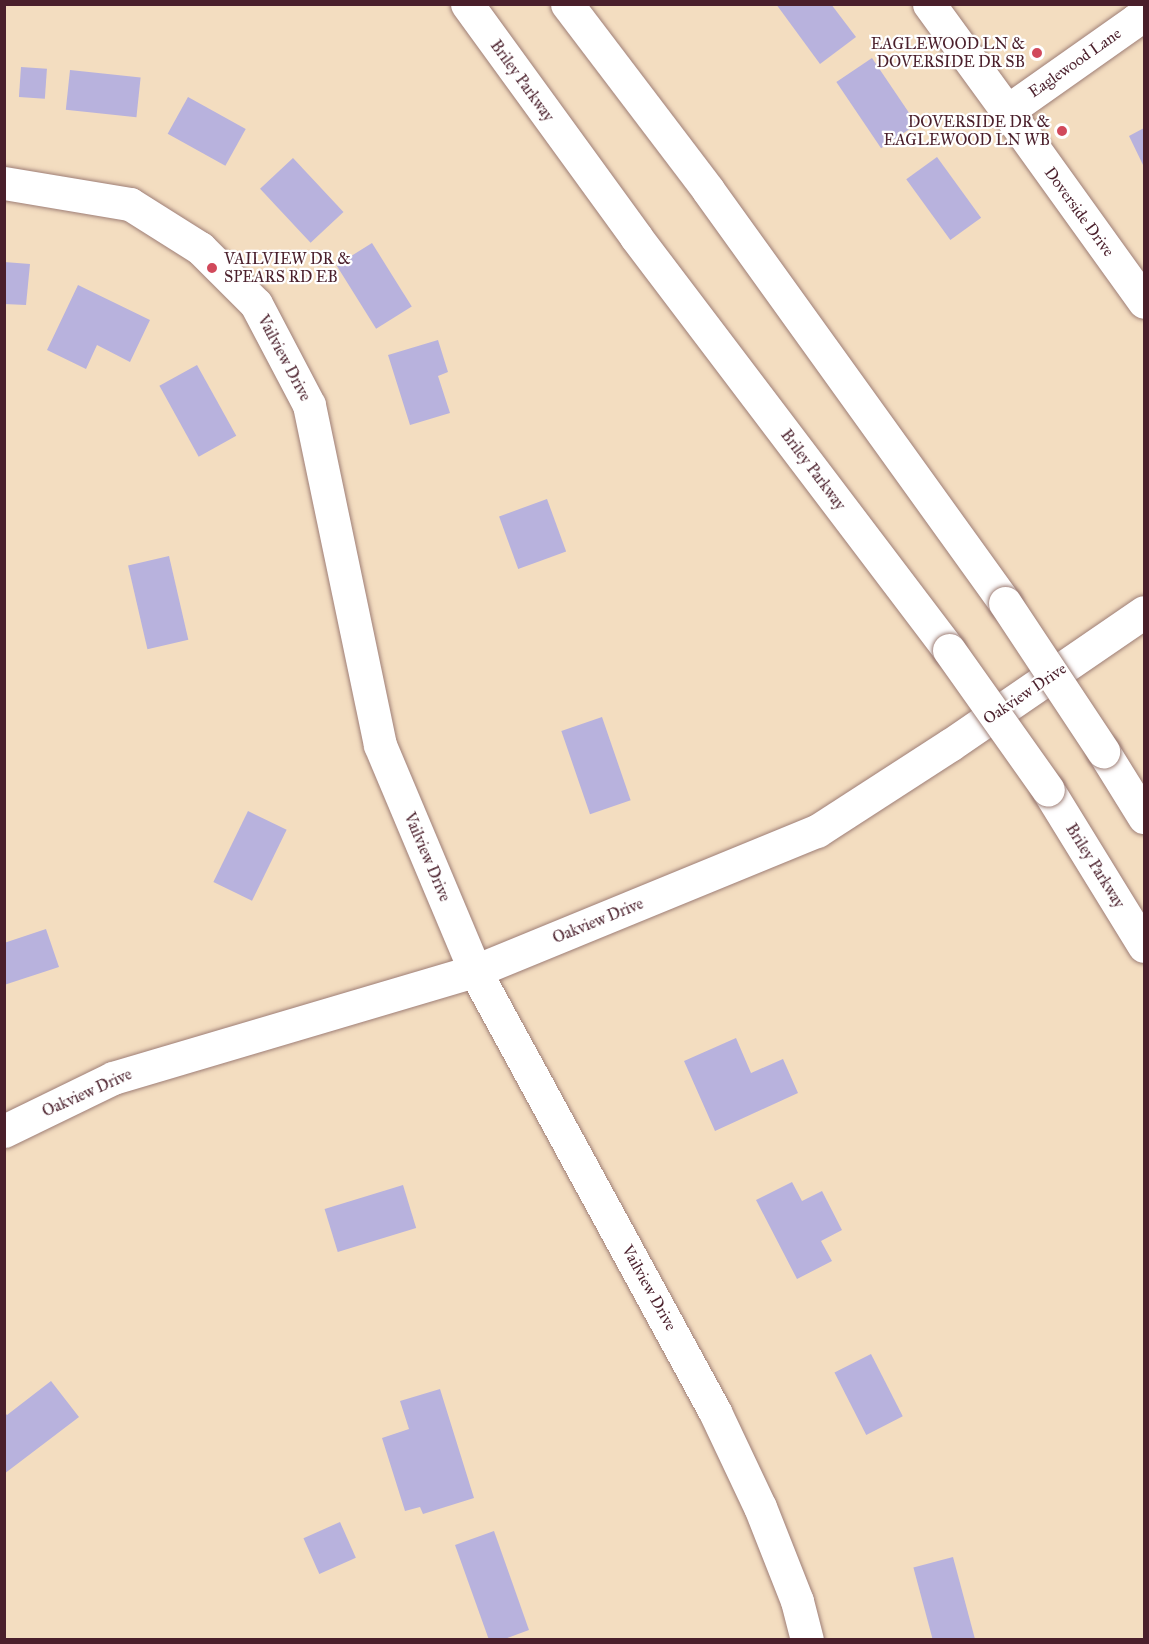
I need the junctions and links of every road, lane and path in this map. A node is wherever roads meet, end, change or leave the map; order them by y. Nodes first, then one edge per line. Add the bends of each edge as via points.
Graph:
1 (467, 4) edge
2 (567, 4) edge
3 (929, 4) edge
4 (1144, 18) edge
5 (1007, 111) junction
6 (4, 183) edge
7 (1144, 302) edge
8 (1144, 612) edge
9 (1144, 817) edge
10 (1144, 946) edge
11 (475, 971) junction
12 (4, 1131) edge
13 (807, 1640) edge

1 - 10 main road, Briley Parkway, bridge via 636,237 949,650 1048,790
2 - 9 main road, bridge via 708,190 1005,603
3 - 5 main road, Doverside Drive
4 - 5 main road, Eaglewood Lane
5 - 7 main road, Doverside Drive
6 - 11 main road, Vailview Drive via 130,204 200,248 256,304 309,405 380,745
8 - 11 main road, Oakview Drive via 817,831
11 - 12 main road, Oakview Drive via 113,1078
11 - 13 main road, Vailview Drive via 711,1403 760,1507

